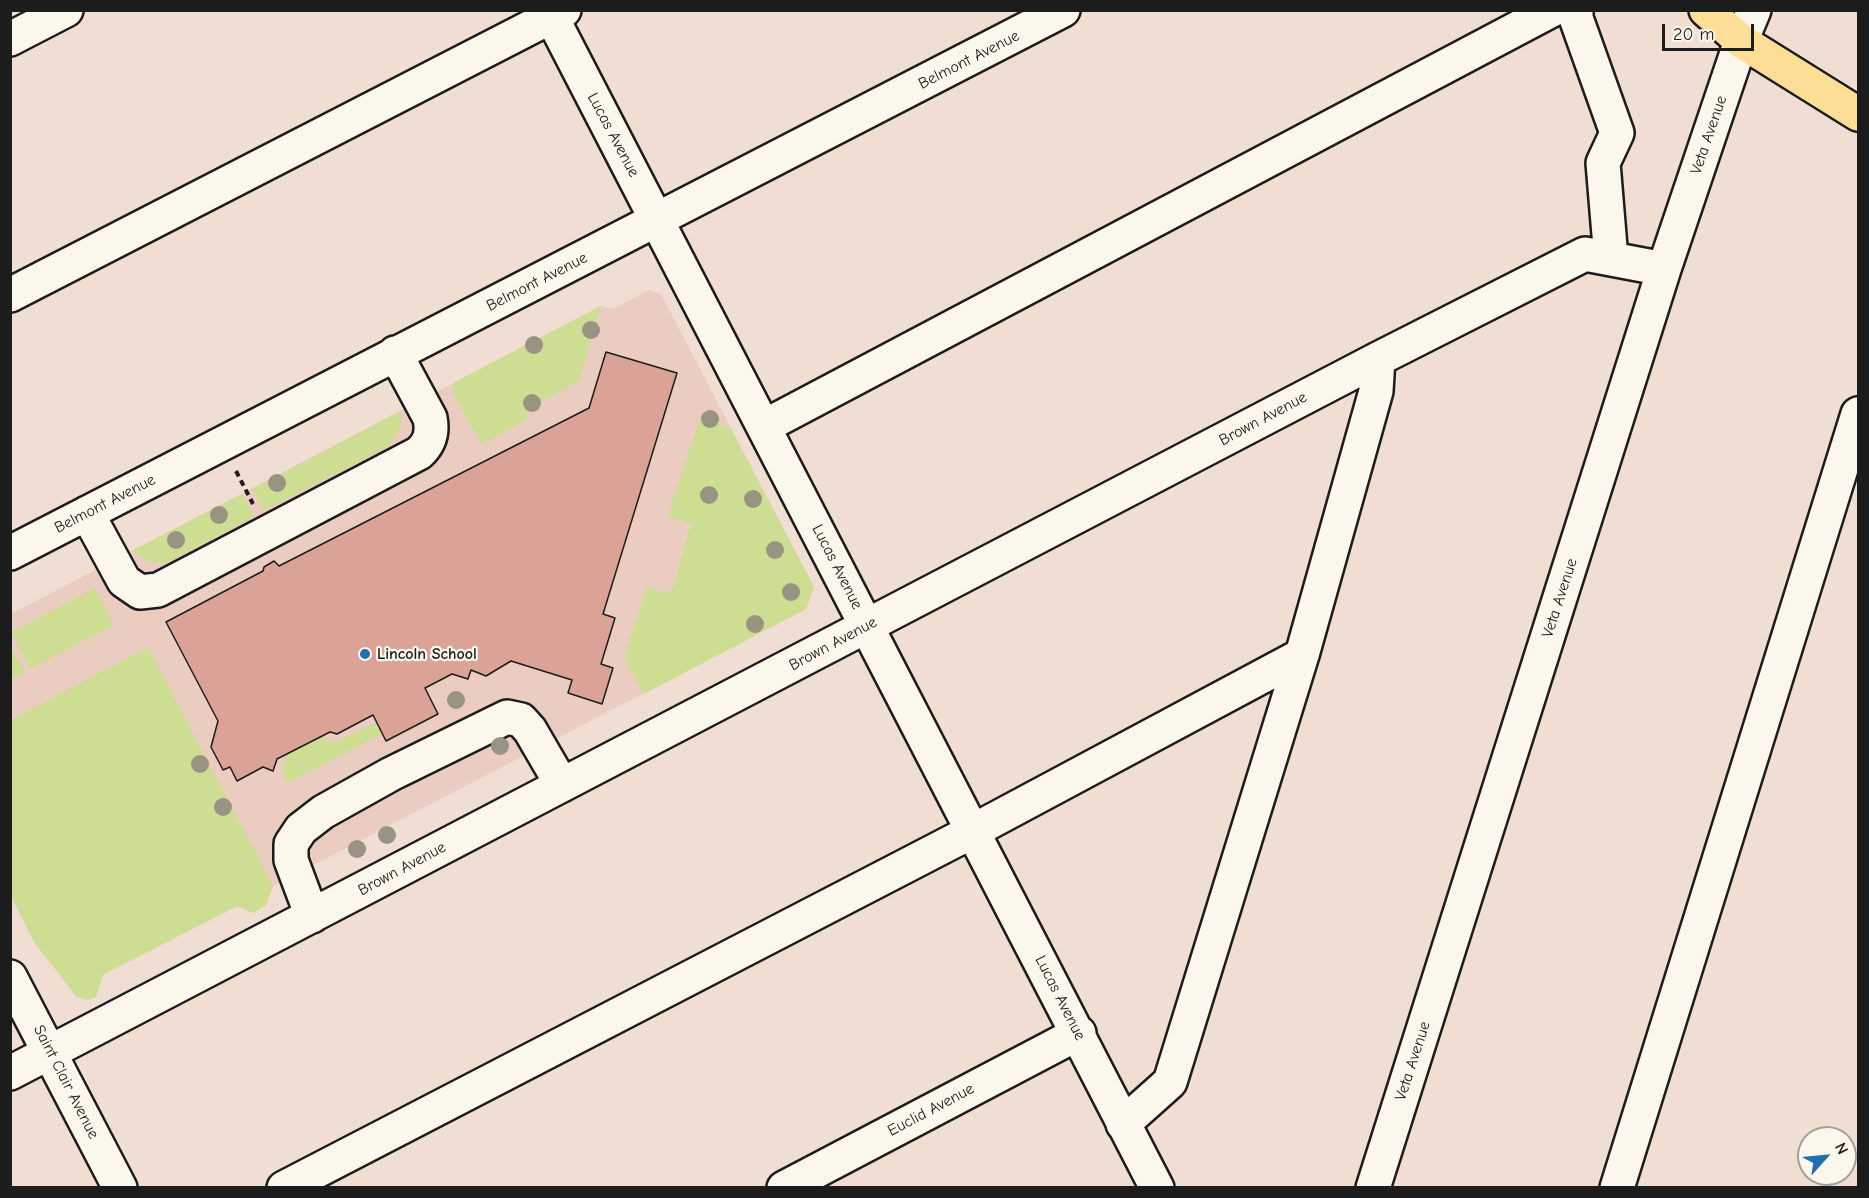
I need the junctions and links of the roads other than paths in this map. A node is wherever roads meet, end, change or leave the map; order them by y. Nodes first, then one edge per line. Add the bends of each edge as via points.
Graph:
1 (66, 10) edge
2 (1064, 10) edge
3 (1552, 10) edge
4 (1576, 10) edge
5 (1706, 10) edge
6 (1754, 10) edge
7 (554, 13) edge
8 (10, 39) edge
9 (1741, 41) junction
10 (1858, 114) edge
11 (659, 221) junction
12 (1611, 259) junction
13 (1664, 269) junction
14 (10, 295) edge
15 (395, 353) junction
16 (1378, 358) junction
17 (1858, 414) edge
18 (765, 426) junction
19 (87, 513) junction
20 (10, 553) edge
21 (868, 626) junction
22 (1302, 655) junction
23 (562, 785) junction
24 (973, 831) junction
25 (312, 916) junction
26 (10, 977) edge
27 (1079, 1033) junction
28 (51, 1052) junction
29 (10, 1073) edge
30 (1123, 1124) junction
31 (120, 1188) edge
32 (284, 1188) edge
33 (784, 1188) edge
34 (1157, 1188) edge
35 (1373, 1188) edge
36 (1617, 1188) edge

1 - 8 street
2 - 11 street, Belmont Avenue
3 - 18 street
4 - 12 street via 1617,133 1603,164
5 - 9 main road
6 - 9 street, Veta Avenue
7 - 11 street, Lucas Avenue
7 - 14 street
9 - 10 main road
9 - 13 street, Veta Avenue
11 - 15 street, Belmont Avenue
11 - 18 street, Lucas Avenue
12 - 13 street, Brown Avenue
12 - 16 street, Brown Avenue via 1585,254
13 - 35 street, Veta Avenue
15 - 19 street, Belmont Avenue
15 - 19 street via 430,418 431,437 426,447 158,590 140,592 124,581
16 - 21 street, Brown Avenue
16 - 22 street via 1376,391
17 - 36 street
18 - 21 street, Lucas Avenue
19 - 20 street, Belmont Avenue
21 - 23 street, Brown Avenue
21 - 24 street, Lucas Avenue
22 - 24 street
22 - 30 street via 1170,1082
23 - 25 street, Brown Avenue
23 - 25 street via 530,730 521,720 507,717 391,774 323,812 291,844 295,876
24 - 27 street, Lucas Avenue
24 - 32 street
25 - 28 street, Brown Avenue
26 - 28 street, Saint Clair Avenue
27 - 30 street, Lucas Avenue
27 - 33 street, Euclid Avenue
28 - 29 street, Brown Avenue
28 - 31 street, Saint Clair Avenue
30 - 34 street, Lucas Avenue

